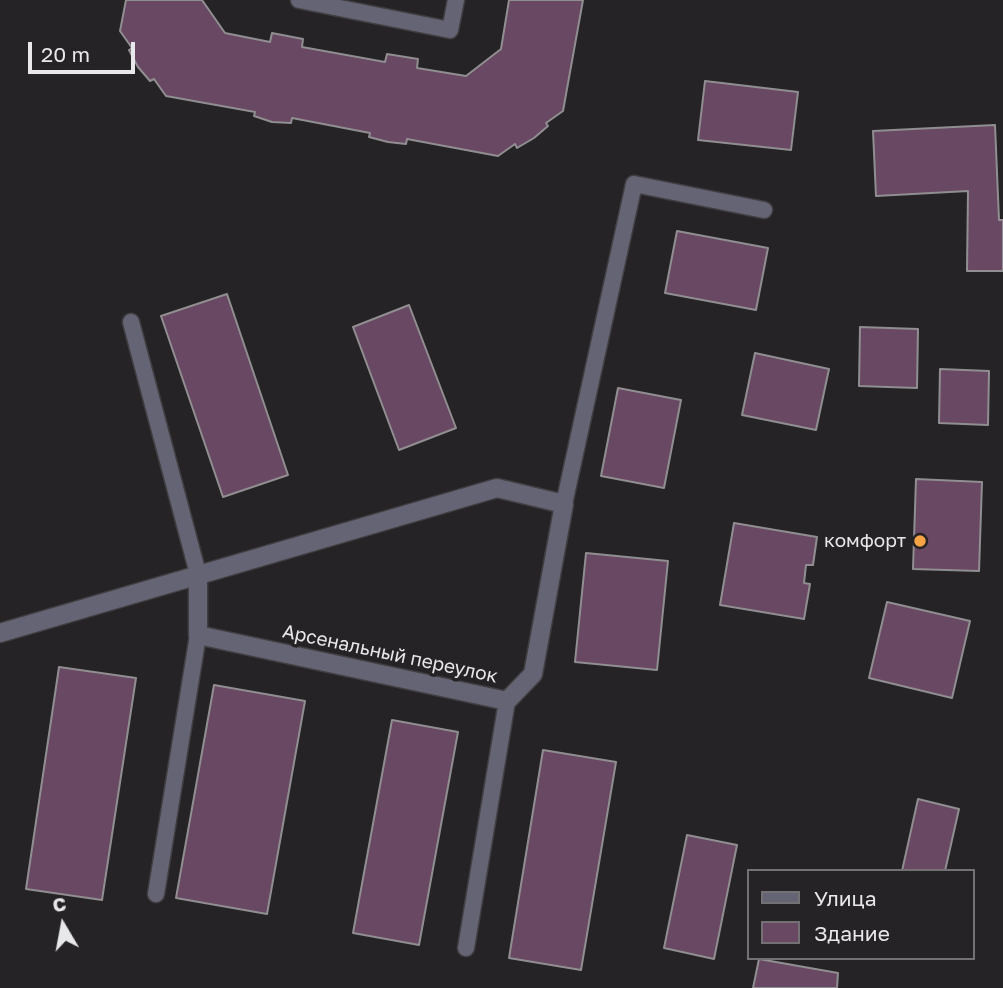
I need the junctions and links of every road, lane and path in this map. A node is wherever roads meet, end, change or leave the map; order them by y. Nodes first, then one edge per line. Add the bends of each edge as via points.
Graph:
1 (299, 0) edge
2 (456, 0) edge
3 (764, 210) dead end
4 (131, 322) dead end
5 (564, 505) junction
6 (198, 575) junction
7 (0, 633) edge
8 (198, 635) junction
9 (507, 701) junction
10 (156, 894) dead end
11 (466, 948) dead end

1 - 2 lane via 450,30
3 - 5 lane via 634,184
4 - 6 lane
5 - 6 street via 497,488
5 - 9 street, Арсенальный переулок via 533,674
6 - 7 street
6 - 8 street
8 - 9 street, Арсенальный переулок
8 - 10 lane
9 - 11 lane

